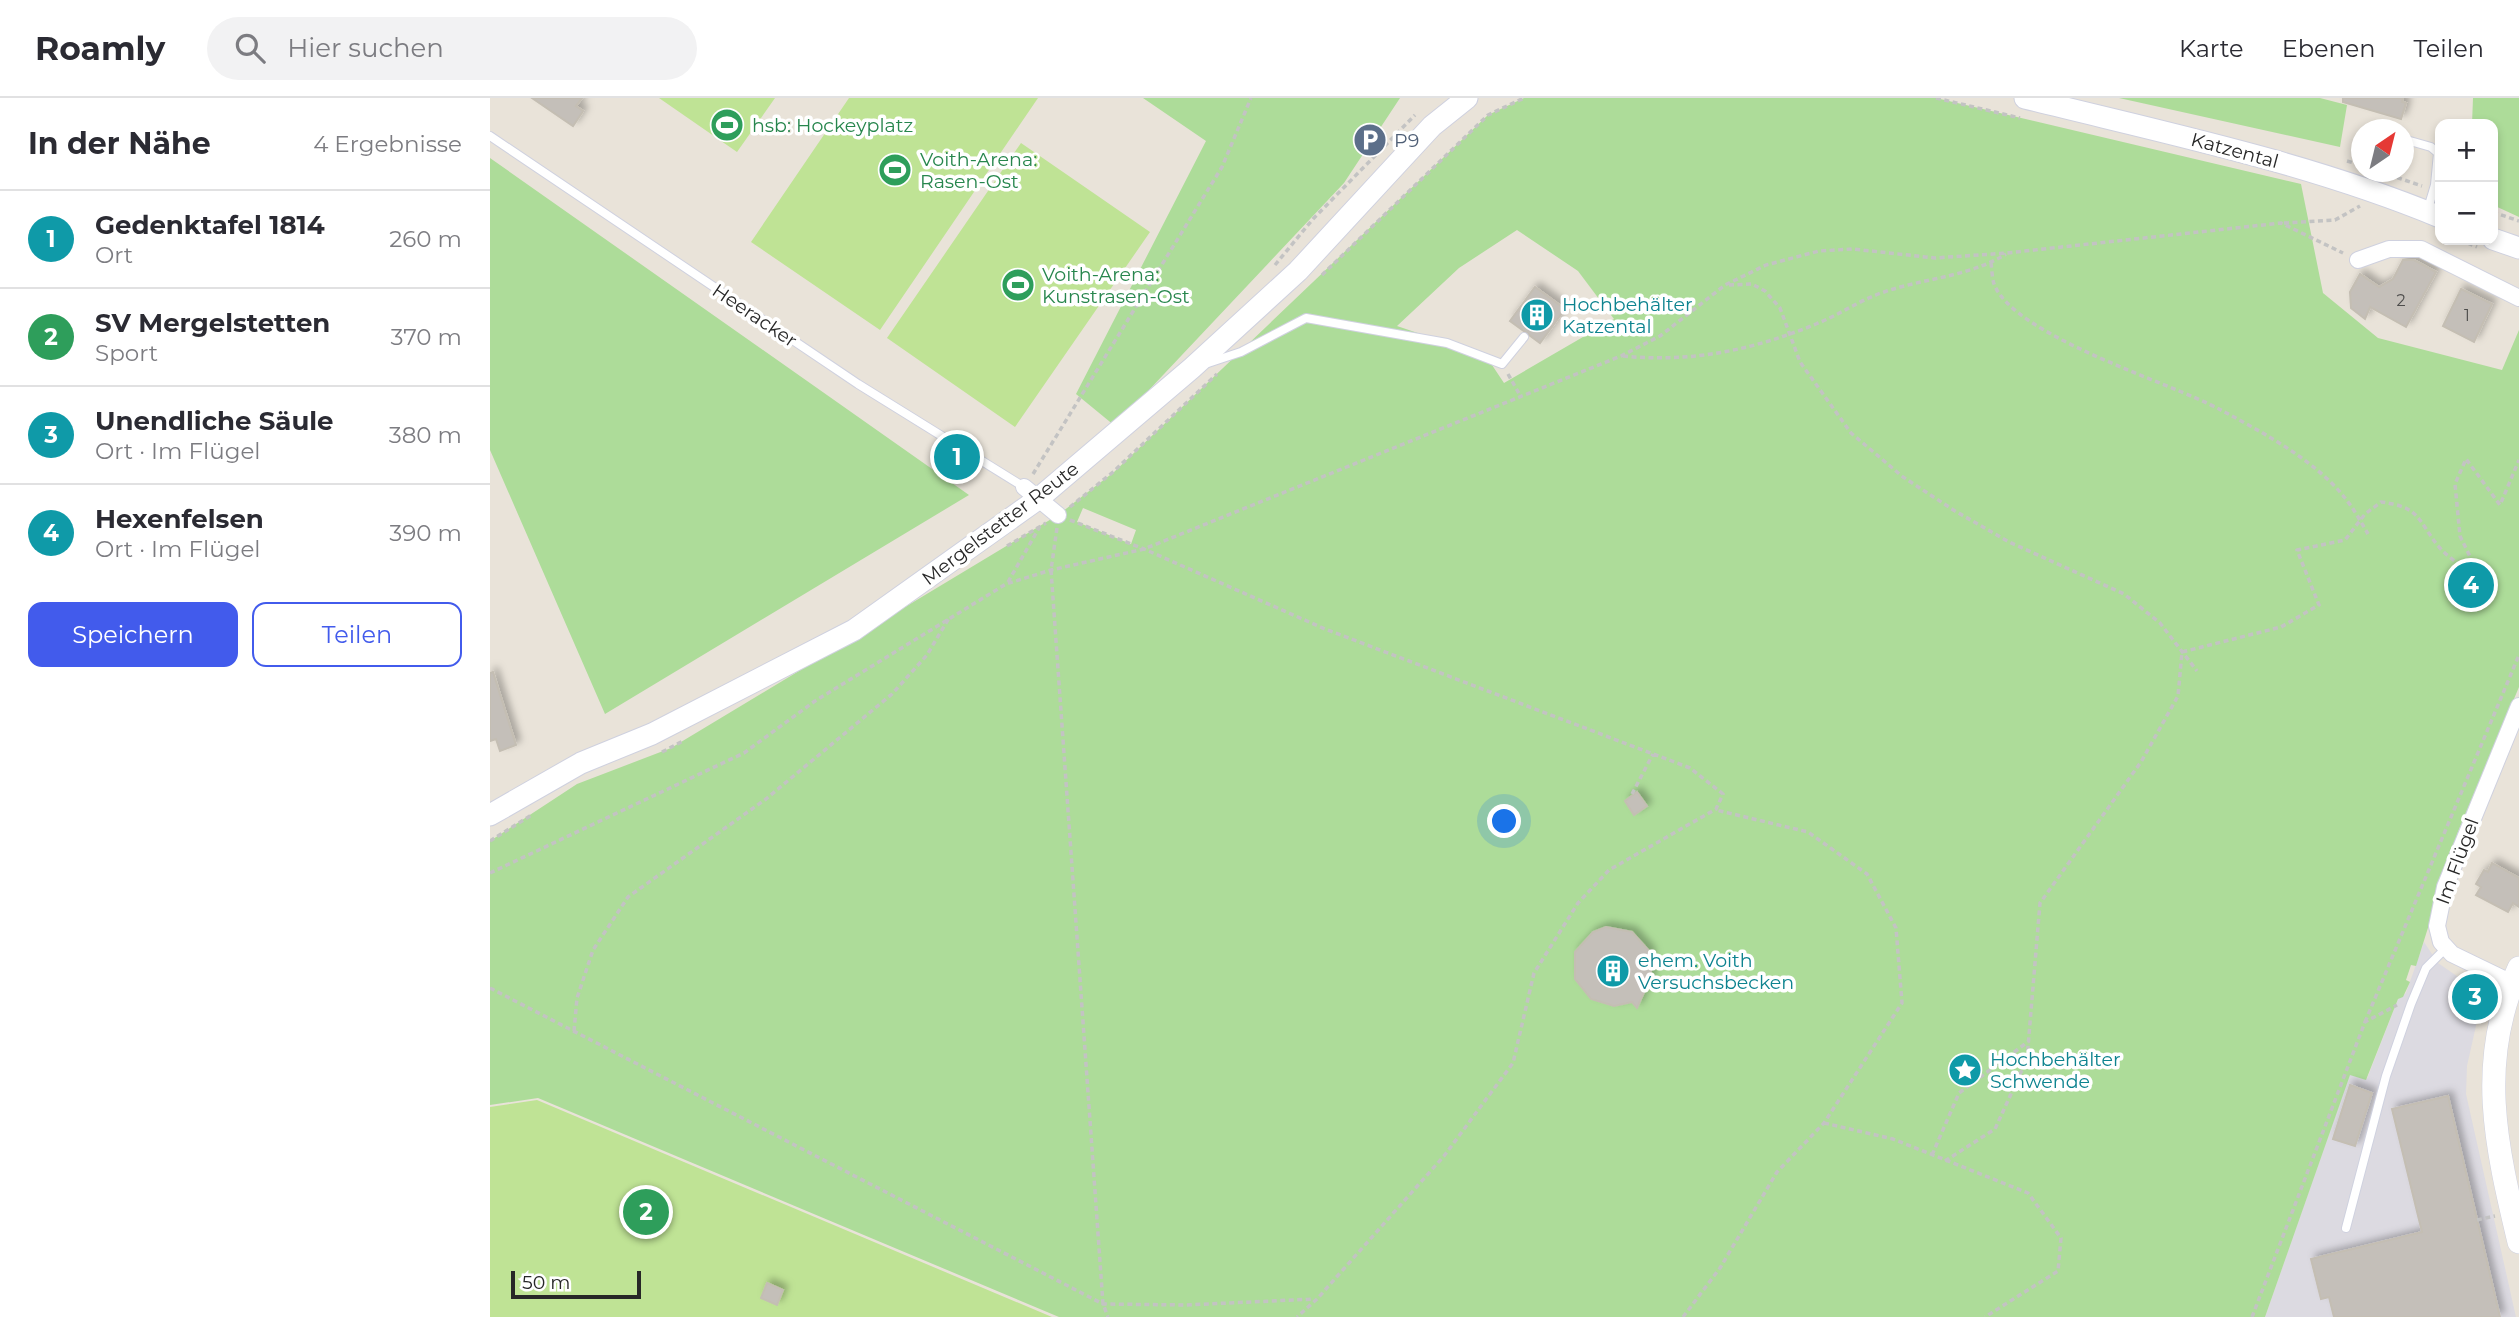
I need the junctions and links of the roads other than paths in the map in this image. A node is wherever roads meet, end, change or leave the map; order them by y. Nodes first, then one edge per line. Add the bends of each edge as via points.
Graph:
1 (1467, 98) edge
2 (2025, 98) edge
3 (2078, 104) edge
4 (490, 136) edge
5 (2414, 142) edge
6 (2434, 214) edge
7 (2498, 241) edge
8 (2519, 248) edge
9 (2358, 260) road end
10 (2519, 298) edge
11 (1524, 337) dead end
12 (1192, 369) junction
13 (1031, 493) junction
14 (1058, 516) road end
15 (2519, 706) edge
16 (490, 815) edge
17 (2445, 949) junction
18 (2515, 975) edge
19 (2346, 1228) dead end
20 (2519, 1242) edge

1 - 12 street, Mergelstetter Reute via 1432,126 1298,271
2 - 3 street, Katzental
3 - 6 street, Katzental via 2300,167
4 - 13 lane, Heeracker via 858,384
5 - 6 lane via 2438,153
7 - 8 street
9 - 10 street via 2389,248 2421,249
11 - 12 lane via 1502,364 1447,343 1306,318 1241,352
12 - 13 street, Mergelstetter Reute
13 - 14 street
13 - 16 street, Mergelstetter Reute via 854,630 652,734 581,763
15 - 17 street, Im Flügel via 2441,901 2437,926
17 - 18 street via 2472,966
17 - 19 lane via 2426,968 2411,1004 2386,1076
18 - 20 main road via 2496,1036 2492,1091

